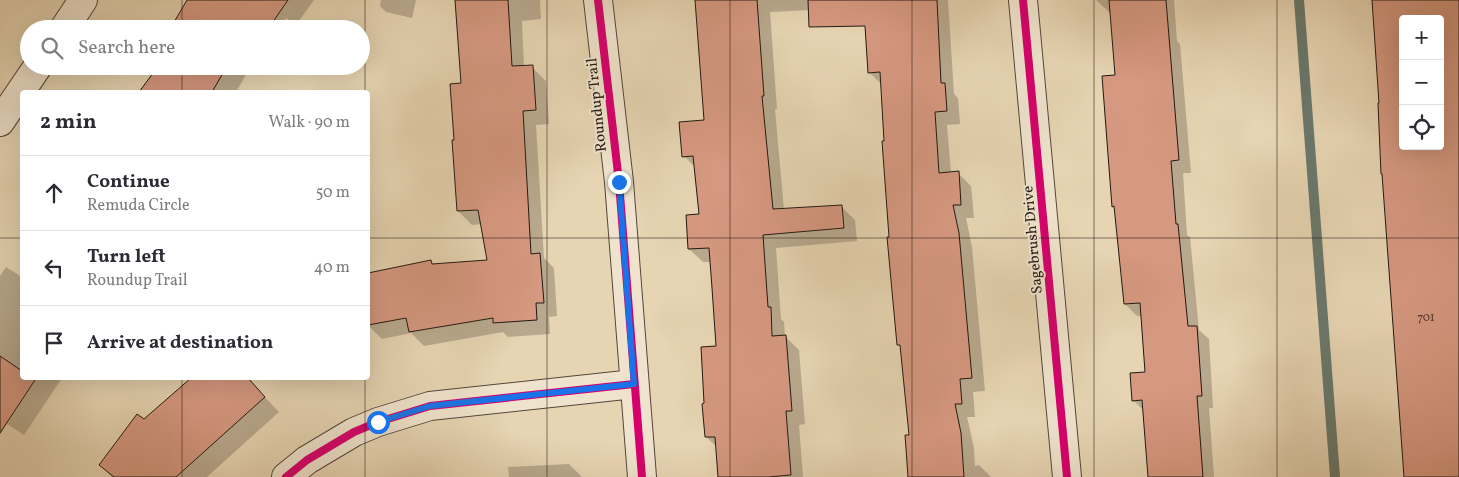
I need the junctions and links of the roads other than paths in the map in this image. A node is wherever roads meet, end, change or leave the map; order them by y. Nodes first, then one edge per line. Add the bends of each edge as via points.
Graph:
1 (84, 0) edge
2 (598, 0) edge
3 (1023, 0) edge
4 (70, 20) edge
5 (32, 75) edge
6 (22, 90) edge
7 (20, 93) edge
8 (0, 122) edge
9 (634, 384) junction
10 (286, 477) edge
11 (642, 477) edge
12 (1067, 477) edge

1 - 4 street
2 - 9 street, Roundup Trail via 619,182
3 - 12 street, Sagebrush Drive
5 - 6 street
7 - 8 street
9 - 10 street via 430,406 354,432 307,460
9 - 11 street, Roundup Trail

